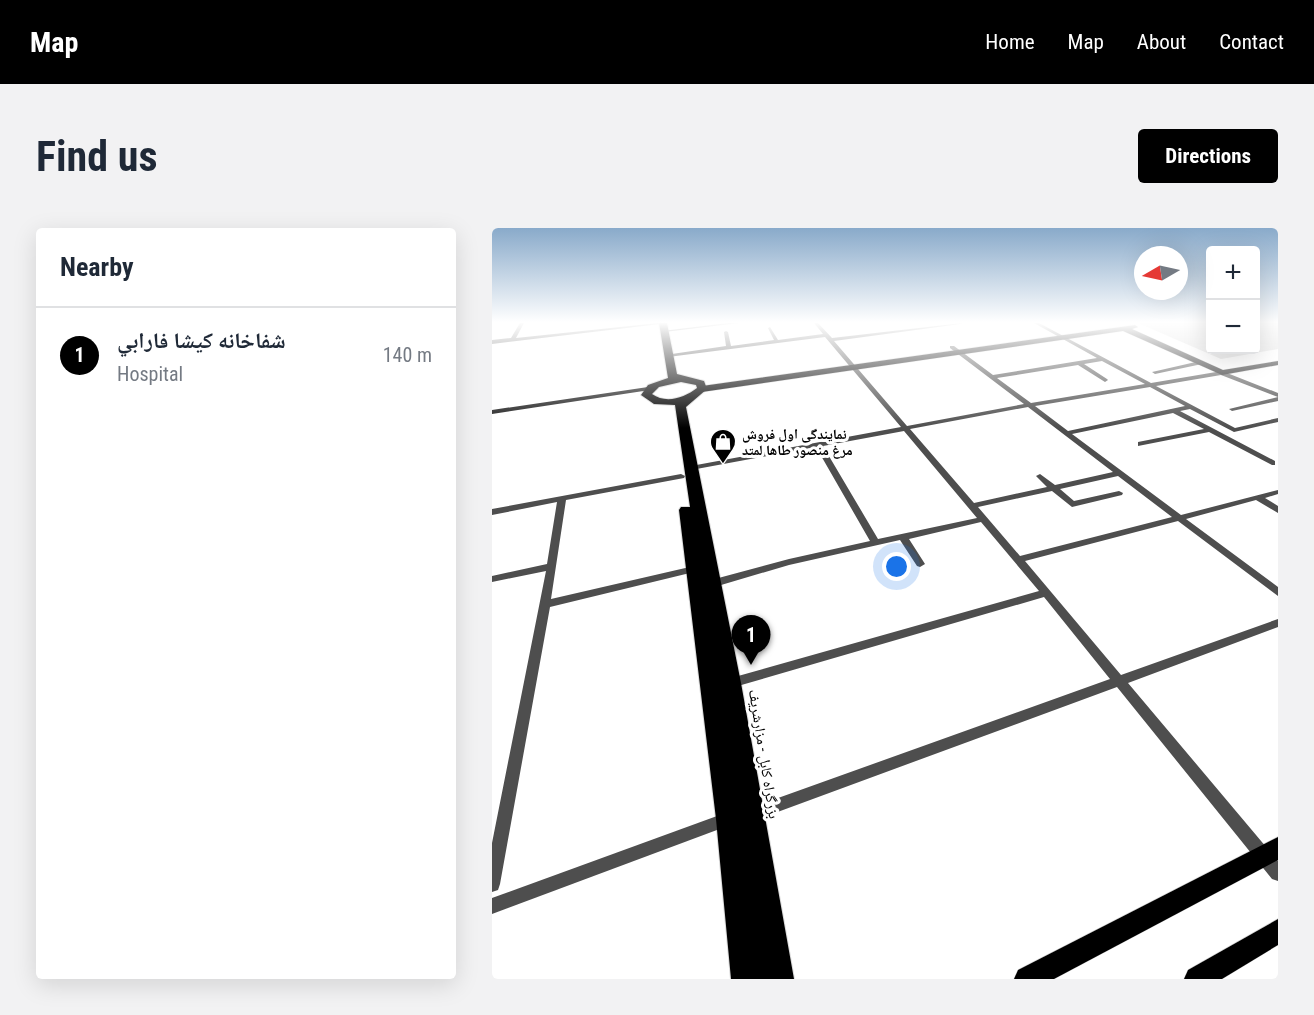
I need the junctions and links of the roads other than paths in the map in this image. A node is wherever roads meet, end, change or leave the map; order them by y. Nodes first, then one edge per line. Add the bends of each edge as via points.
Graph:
1 (663, 358) edge
2 (668, 358) edge
3 (845, 358) edge
4 (898, 358) edge
5 (971, 358) edge
6 (1190, 358) edge
7 (1199, 358) edge
8 (1270, 358) edge
9 (1102, 359) joint
10 (1079, 363) junction
11 (1200, 363) junction
12 (1278, 363) edge
13 (851, 365) junction
14 (1211, 368) junction
15 (1223, 370) junction
16 (1234, 371) junction
17 (1155, 372) dead end
18 (993, 377) junction
19 (1105, 380) dead end
20 (1156, 382) junction
21 (1148, 384) junction
22 (693, 388) junction
23 (1278, 390) edge
24 (655, 392) junction
25 (1278, 397) edge
26 (1030, 405) junction
27 (1191, 407) junction
28 (1232, 409) dead end
29 (1174, 411) junction
30 (492, 414) edge
31 (1278, 420) edge
32 (906, 428) junction
33 (1210, 430) junction
34 (1067, 433) junction
35 (818, 444) junction
36 (1141, 444) dead end
37 (1272, 463) dead end
38 (686, 472) junction
39 (1120, 473) junction
40 (1040, 476) dead end
41 (1053, 488) junction
42 (1119, 492) dead end
43 (1278, 492) edge
44 (1257, 497) junction
45 (562, 499) junction
46 (972, 506) junction
47 (1278, 510) edge
48 (492, 512) edge
49 (1179, 518) junction
50 (984, 519) junction
51 (903, 537) junction
52 (876, 543) junction
53 (1018, 560) junction
54 (920, 564) dead end
55 (551, 566) junction
56 (694, 570) junction
57 (492, 579) edge
58 (711, 584) junction
59 (1278, 592) edge
60 (1046, 593) junction
61 (545, 604) junction
62 (1278, 623) edge
63 (1118, 680) junction
64 (731, 682) junction
65 (753, 814) junction
66 (729, 819) junction
67 (1273, 859) edge
68 (492, 884) edge
69 (492, 906) edge
70 (1278, 931) edge
71 (747, 979) edge
72 (778, 979) edge
73 (1027, 979) edge
74 (1197, 979) edge

1 - 24 highway, بزرگراه کابل - مزارشریف via 665,377
2 - 22 highway via 672,376
3 - 13 street
4 - 13 main road
5 - 18 street
6 - 11 main road
7 - 15 main road
8 - 15 main road
9 - 10 street
9 - 21 street
10 - 18 street
10 - 19 street
11 - 14 main road
11 - 17 street
12 - 16 main road
13 - 22 main road
13 - 32 street
14 - 15 main road
14 - 20 street
15 - 16 main road
15 - 20 street via 1168,383
15 - 25 street
16 - 23 street
18 - 26 street
20 - 21 street
21 - 26 street
21 - 27 street
22 - 24 highway
22 - 24 highway
22 - 38 highway, بزرگراه کابل - مزارشریف via 680,406
24 - 30 main road
24 - 38 highway, بزرگراه کابل - مزارشریف via 672,408
25 - 28 street
26 - 32 street
26 - 34 street
27 - 29 street
27 - 31 street via 1234,430
29 - 33 street
29 - 34 street
32 - 35 street
32 - 46 street
33 - 36 street
33 - 37 street
34 - 39 street
35 - 38 street
35 - 52 street
38 - 45 street
38 - 56 highway, بزرگراه کابل - مزارشریف
38 - 58 highway, بزرگراه کابل - مزارشریف
39 - 41 street
39 - 49 street
40 - 41 street
41 - 42 street via 1072,504
41 - 46 street
43 - 44 street
44 - 47 street
44 - 49 street
45 - 48 street
45 - 55 street
46 - 50 street
49 - 53 street
49 - 59 street
50 - 51 street
50 - 53 street
51 - 52 street
51 - 54 street
52 - 58 street
53 - 60 street
55 - 57 street
55 - 61 street
56 - 61 street
56 - 66 highway, بزرگراه کابل - مزارشریف
58 - 64 highway, بزرگراه کابل - مزارشریف
60 - 63 street
60 - 64 street
61 - 68 street
62 - 63 street
63 - 65 street
63 - 67 street
64 - 65 highway, بزرگراه کابل - مزارشریف
65 - 72 highway, بزرگراه کابل - مزارشریف
66 - 69 street
66 - 71 highway, بزرگراه کابل - مزارشریف
67 - 73 main road
70 - 74 main road

